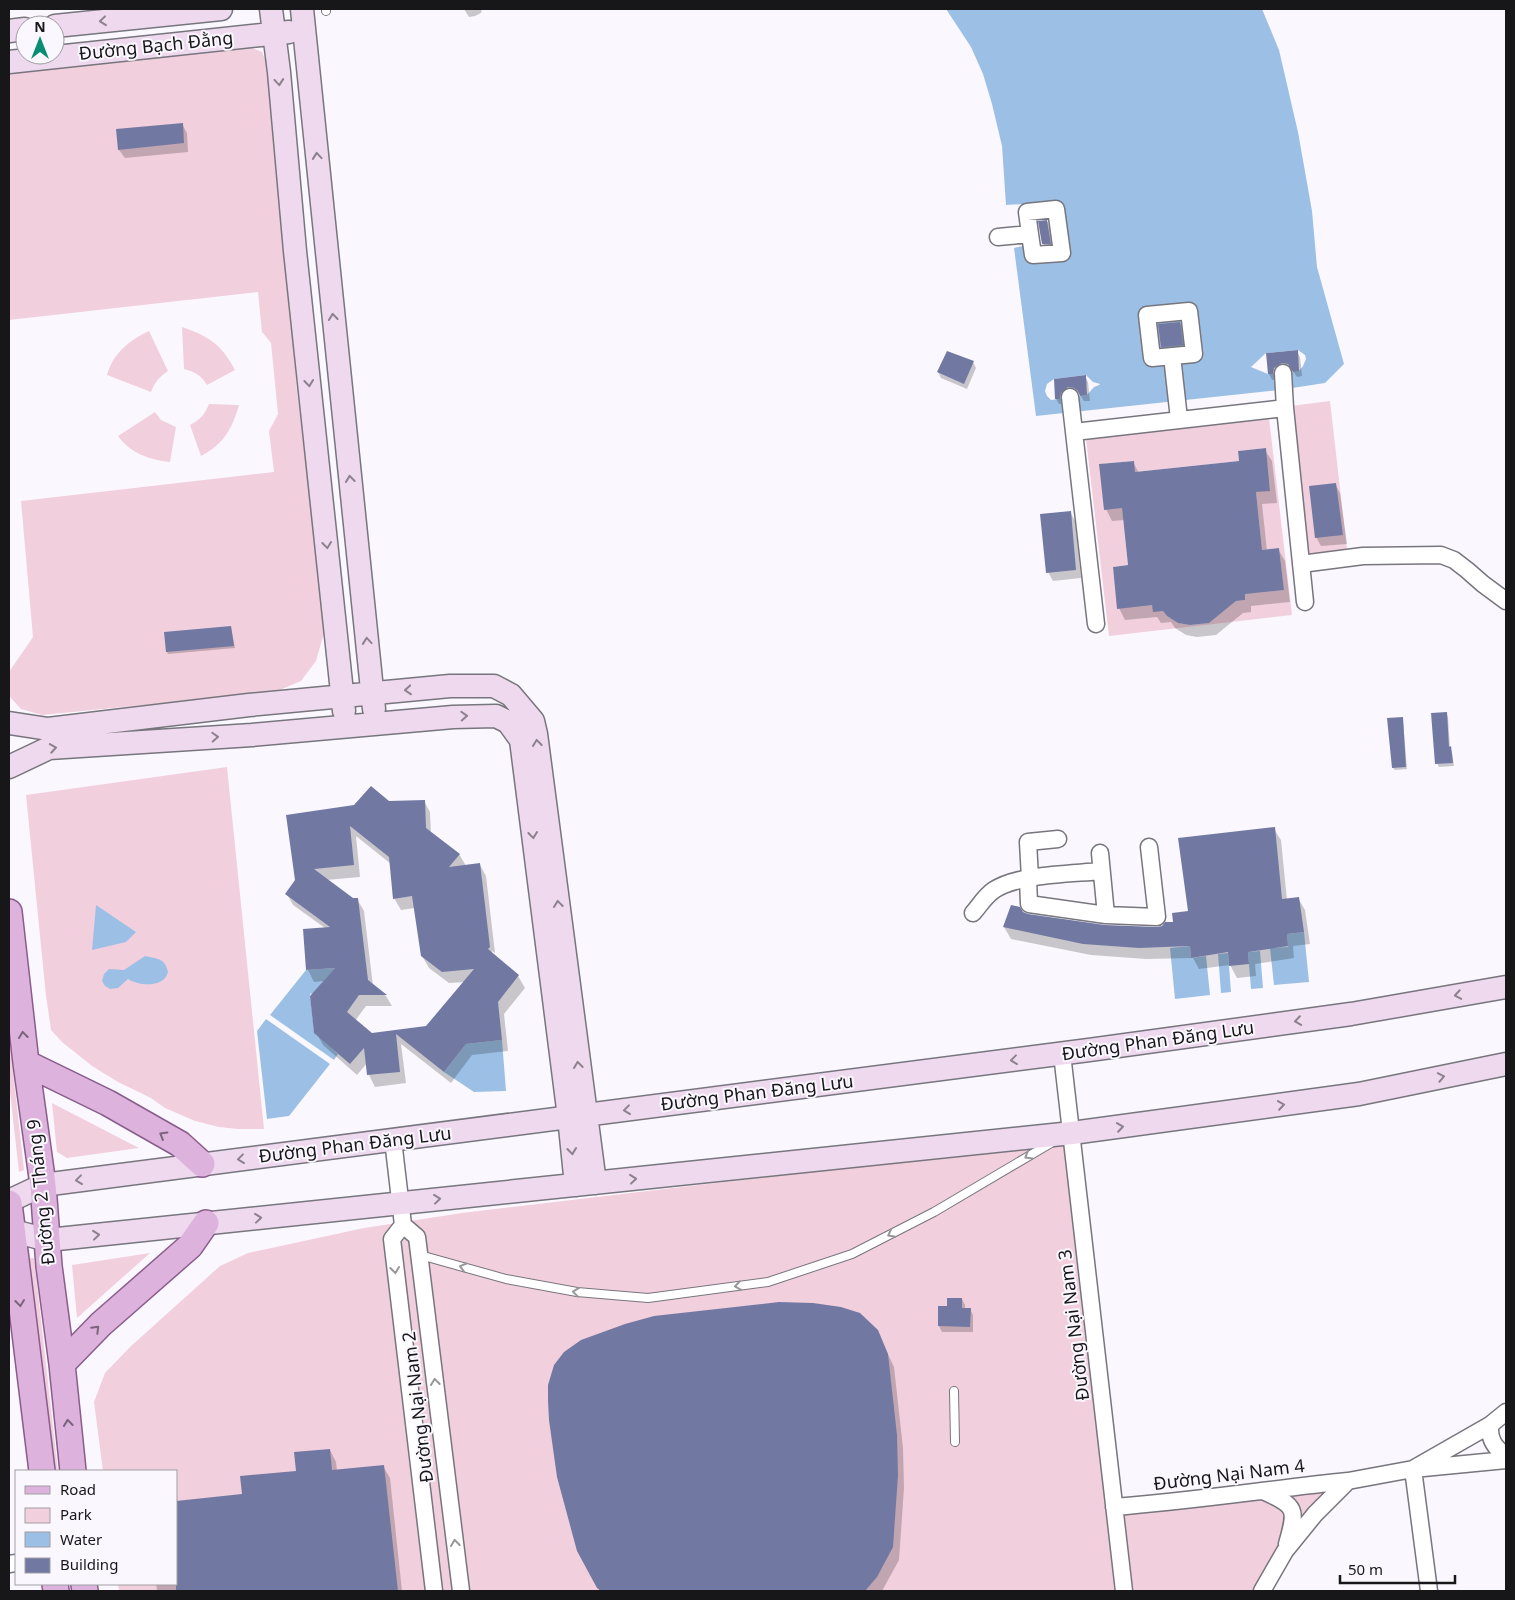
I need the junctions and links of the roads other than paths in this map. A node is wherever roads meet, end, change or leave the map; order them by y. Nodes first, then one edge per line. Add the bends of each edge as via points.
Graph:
1 (221, 9) edge
2 (271, 9) edge
3 (137, 14) edge
4 (304, 20) edge
5 (65, 25) edge
6 (274, 34) junction
7 (152, 47) junction
8 (9, 62) edge
9 (1030, 234) dead end
10 (998, 237) dead end
11 (326, 247) junction
12 (295, 251) junction
13 (1172, 356) dead end
14 (1283, 373) dead end
15 (1070, 397) dead end
16 (1285, 408) junction
17 (1179, 419) junction
18 (1074, 432) junction
19 (354, 511) junction
20 (323, 515) junction
21 (1301, 564) junction
22 (1305, 602) dead end
23 (1506, 602) edge
24 (1096, 624) dead end
25 (372, 694) junction
26 (343, 696) junction
27 (9, 724) edge
28 (375, 724) junction
29 (346, 727) junction
30 (9, 767) edge
31 (1058, 839) dead end
32 (1149, 847) dead end
33 (1100, 852) dead end
34 (1101, 871) junction
35 (1029, 878) junction
36 (9, 912) edge
37 (973, 913) dead end
38 (1106, 915) junction
39 (1506, 987) edge
40 (1062, 1054) junction
41 (26, 1063) junction
42 (1506, 1064) edge
43 (577, 1116) junction
44 (1072, 1133) junction
45 (393, 1140) junction
46 (202, 1164) junction
47 (585, 1184) junction
48 (43, 1185) junction
49 (9, 1202) edge
50 (400, 1203) junction
51 (206, 1223) junction
52 (403, 1225) junction
53 (10, 1230) edge
54 (48, 1240) junction
55 (420, 1255) junction
56 (62, 1364) junction
57 (954, 1391) dead end
58 (1506, 1412) edge
59 (1490, 1425) junction
60 (955, 1442) dead end
61 (1506, 1455) edge
62 (1506, 1460) edge
63 (1413, 1469) junction
64 (42, 1470) edge
65 (73, 1470) edge
66 (1348, 1481) junction
67 (1263, 1490) junction
68 (1114, 1507) junction
69 (1285, 1551) junction
70 (434, 1591) edge
71 (461, 1591) edge
72 (1124, 1591) edge
73 (1262, 1591) edge
74 (1429, 1591) edge

1 - 3 street, Đường Bạch Đằng
2 - 6 street
3 -> 5 street, Đường Bạch Đằng
3 - 7 street
4 - 6 street, Đường Bạch Đằng
11 -> 4 street
6 - 7 street, Đường Bạch Đằng
6 -> 12 street
7 - 8 street, Đường Bạch Đằng
9 - 10 street
11 - 12 street
19 -> 11 street
12 -> 20 street
13 - 17 street
14 - 16 street
15 - 18 street
16 - 17 street
16 - 21 street
17 - 18 street
18 - 24 street
19 - 20 street
25 -> 19 street
20 -> 26 street
21 - 22 street
21 - 23 street via 1363,556 1441,555 1468,570
25 - 26 street
25 - 28 street
43 -> 25 street via 533,720 512,695 494,686 450,686
26 - 27 street via 48,729
26 - 29 street
28 - 29 street
28 -> 43 street via 496,716 508,722 520,740
30 -> 29 street via 49,748
31 - 35 street via 1028,842
32 - 38 street via 1157,917
33 - 34 street
34 - 35 street
34 - 38 street
35 - 37 street via 993,891
35 - 38 street via 1029,904
41 -> 36 main road, Đường 2 Tháng 9
39 -> 40 street, Đường Phan Đăng Lưu via 1351,1014
40 -> 43 street, Đường Phan Đăng Lưu
40 - 44 street, Đường Nại Nam 3
46 -> 41 main road via 180,1144
41 - 48 main road, Đường 2 Tháng 9
44 -> 42 street via 1359,1094
43 - 45 street, Đường Phan Đăng Lưu
43 - 47 street
47 -> 44 street
44 -> 55 lane via 1038,1149 934,1212 852,1254 768,1282 648,1298 577,1292 506,1279
44 - 68 street, Đường Nại Nam 3
45 -> 46 street, Đường Phan Đăng Lưu
45 - 50 street
46 -> 48 street, Đường Phan Đăng Lưu
50 -> 47 street
48 - 49 street, Đường Phan Đăng Lưu
48 - 54 main road, Đường 2 Tháng 9
49 - 53 main road, Đường 2 Tháng 9
51 -> 50 street
50 - 52 street
54 -> 51 street
56 -> 51 main road via 101,1324 190,1246
52 - 55 street, Đường Nại Nam 2 via 417,1237
52 -> 70 street, Đường Nại Nam 2 via 392,1239
53 - 54 street
53 -> 64 main road, Đường 2 Tháng 9
54 - 56 main road, Đường 2 Tháng 9
71 -> 55 street, Đường Nại Nam 2
65 -> 56 main road, Đường 2 Tháng 9
57 - 60 lane
58 - 59 street
59 - 61 street via 1493,1444
59 - 63 street
62 - 63 street
63 - 66 street, Đường Nại Nam 4
63 - 74 street
66 - 67 street, Đường Nại Nam 4
66 - 69 street
67 - 68 street, Đường Nại Nam 4 via 1164,1504
67 - 69 street via 1285,1500 1292,1511 1293,1523
68 - 72 street, Đường Nại Nam 3
69 - 73 street

